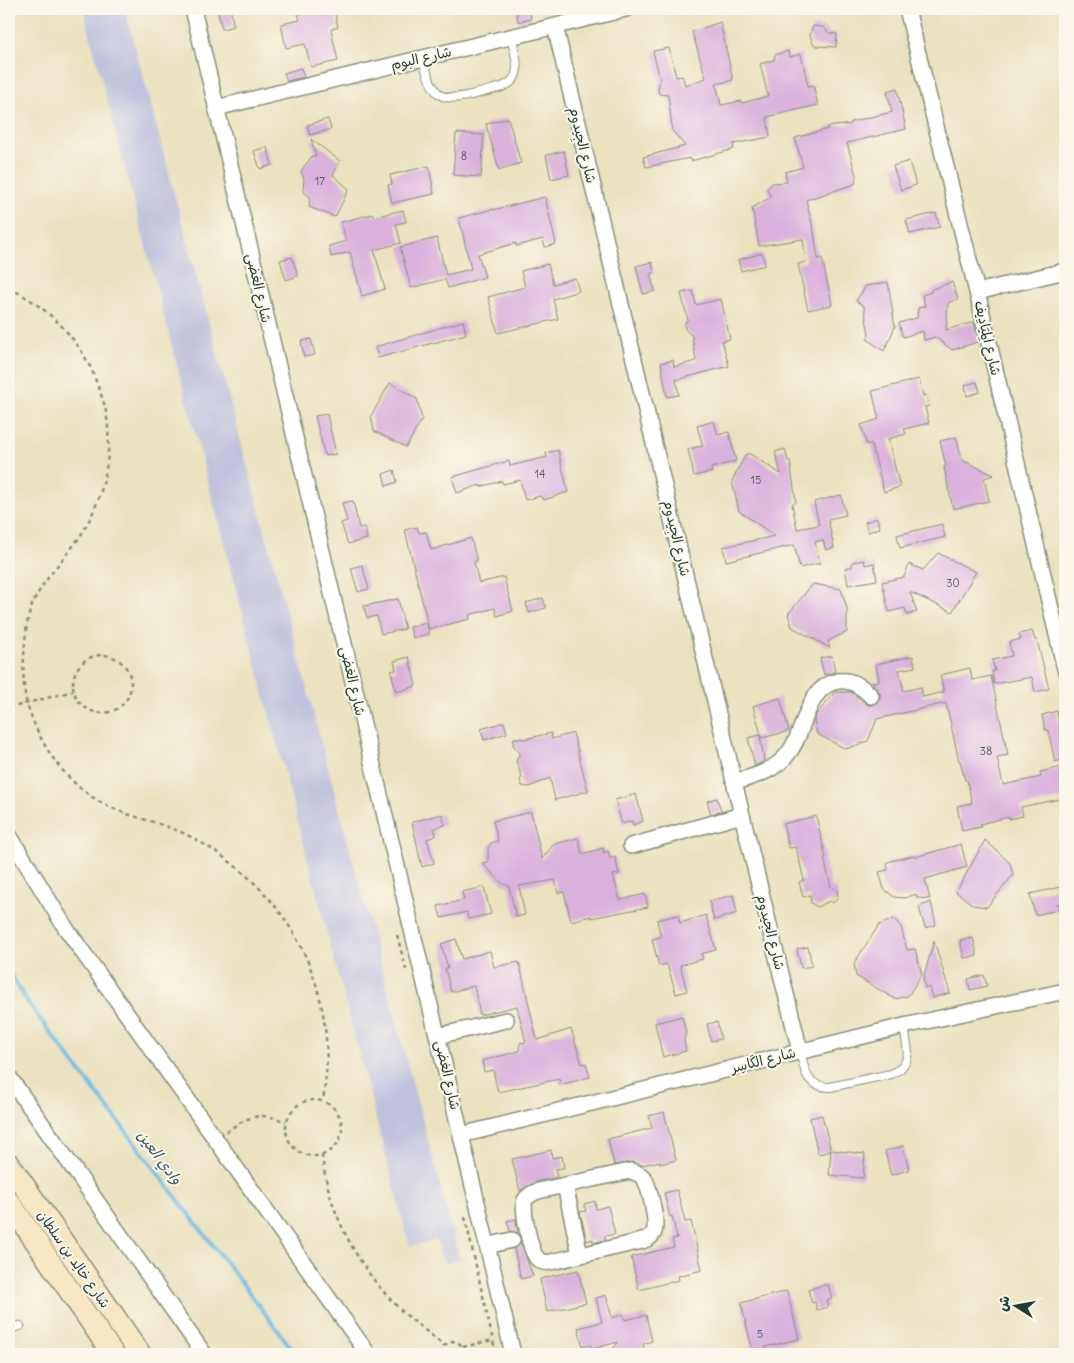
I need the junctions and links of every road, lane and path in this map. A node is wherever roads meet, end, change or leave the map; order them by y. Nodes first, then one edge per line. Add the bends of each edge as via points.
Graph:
1 (193, 9) edge
2 (626, 9) edge
3 (907, 9) edge
4 (555, 26) junction
5 (511, 37) junction
6 (422, 57) junction
7 (216, 108) junction
8 (1065, 271) edge
9 (9, 288) edge
10 (977, 292) junction
11 (1061, 631) edge
12 (1065, 669) edge
13 (73, 691) junction
14 (871, 696) dead end
15 (27, 703) junction
16 (9, 708) edge
17 (735, 782) junction
18 (742, 815) junction
19 (9, 835) edge
20 (631, 846) dead end
21 (1065, 991) edge
22 (506, 1020) dead end
23 (904, 1026) junction
24 (438, 1036) junction
25 (800, 1051) junction
26 (9, 1077) edge
27 (323, 1101) junction
28 (286, 1122) junction
29 (462, 1134) junction
30 (215, 1140) junction
31 (322, 1155) junction
32 (9, 1164) edge
33 (564, 1185) junction
34 (9, 1202) edge
35 (521, 1238) junction
36 (488, 1246) junction
37 (580, 1255) junction
38 (20, 1326) dead end
39 (9, 1328) edge
40 (493, 1340) dead end
41 (444, 1346) junction
42 (463, 1348) junction
43 (113, 1354) edge
44 (140, 1354) edge
45 (204, 1354) edge
46 (368, 1354) edge
47 (444, 1354) edge
48 (463, 1354) edge
49 (513, 1354) edge

1 - 7 street, شارع الغضى
2 - 4 street, شارع البوم
3 - 10 street, شارع المِيَادِيف
4 - 5 street, شارع البوم
4 - 17 street, شارع الجِيدوم
5 - 6 street, شارع البوم
5 - 6 lane via 517,65 514,79 509,84 455,98 442,97 437,93
6 - 7 street, شارع البوم
7 - 24 street, شارع الغضى
8 - 10 street
9 - 15 path via 29,298 57,323 87,360 105,407 108,436 108,462 97,501 84,530 30,610 24,663
10 - 11 street, شارع المِيَادِيف
11 - 12 street, شارع المِيَادِيف
13 - 13 path via 74,675 82,662 96,655 111,656 124,664 131,678 130,694 122,706 108,714 93,713 80,704
13 - 15 path
14 - 17 street via 848,681 822,688 814,697 790,752 768,771
15 - 16 path
15 - 27 path via 35,726 68,778 91,797 119,811 188,835 213,849 236,865 277,909 308,958 322,1001 327,1076
17 - 18 street, شارع الجِيدوم
18 - 20 street
18 - 25 street, شارع الجِيدوم
19 - 30 street via 65,927
21 - 23 street, شارع الكَاسِر
22 - 24 street
23 - 25 street, شارع الكَاسِر
23 - 25 lane via 907,1057 903,1066 891,1074 830,1087 819,1086 806,1076
24 - 29 street, شارع الغضى
25 - 29 street, شارع الكَاسِر
26 - 45 street
27 - 28 path via 310,1100 297,1105
27 - 31 path via 339,1115 342,1129 338,1142
28 - 30 path via 272,1116 254,1116
28 - 31 path via 287,1137 294,1149 308,1156
29 - 36 street, شارع الغضى
30 - 46 street
31 - 41 path via 332,1202 361,1261 402,1311
32 - 44 street, شارع خالِد بن سلطان
33 - 35 street via 528,1196
33 - 37 street
33 - 37 street via 625,1171 636,1172 646,1183 656,1225 654,1232 642,1242
34 - 43 street, شارع خالِد بن سلطان
35 - 36 street
35 - 37 street via 542,1262
36 - 49 street, شارع الغضى
38 - 39 lane
40 - 42 path
41 - 42 path via 456,1341
41 - 47 path
42 - 48 path

